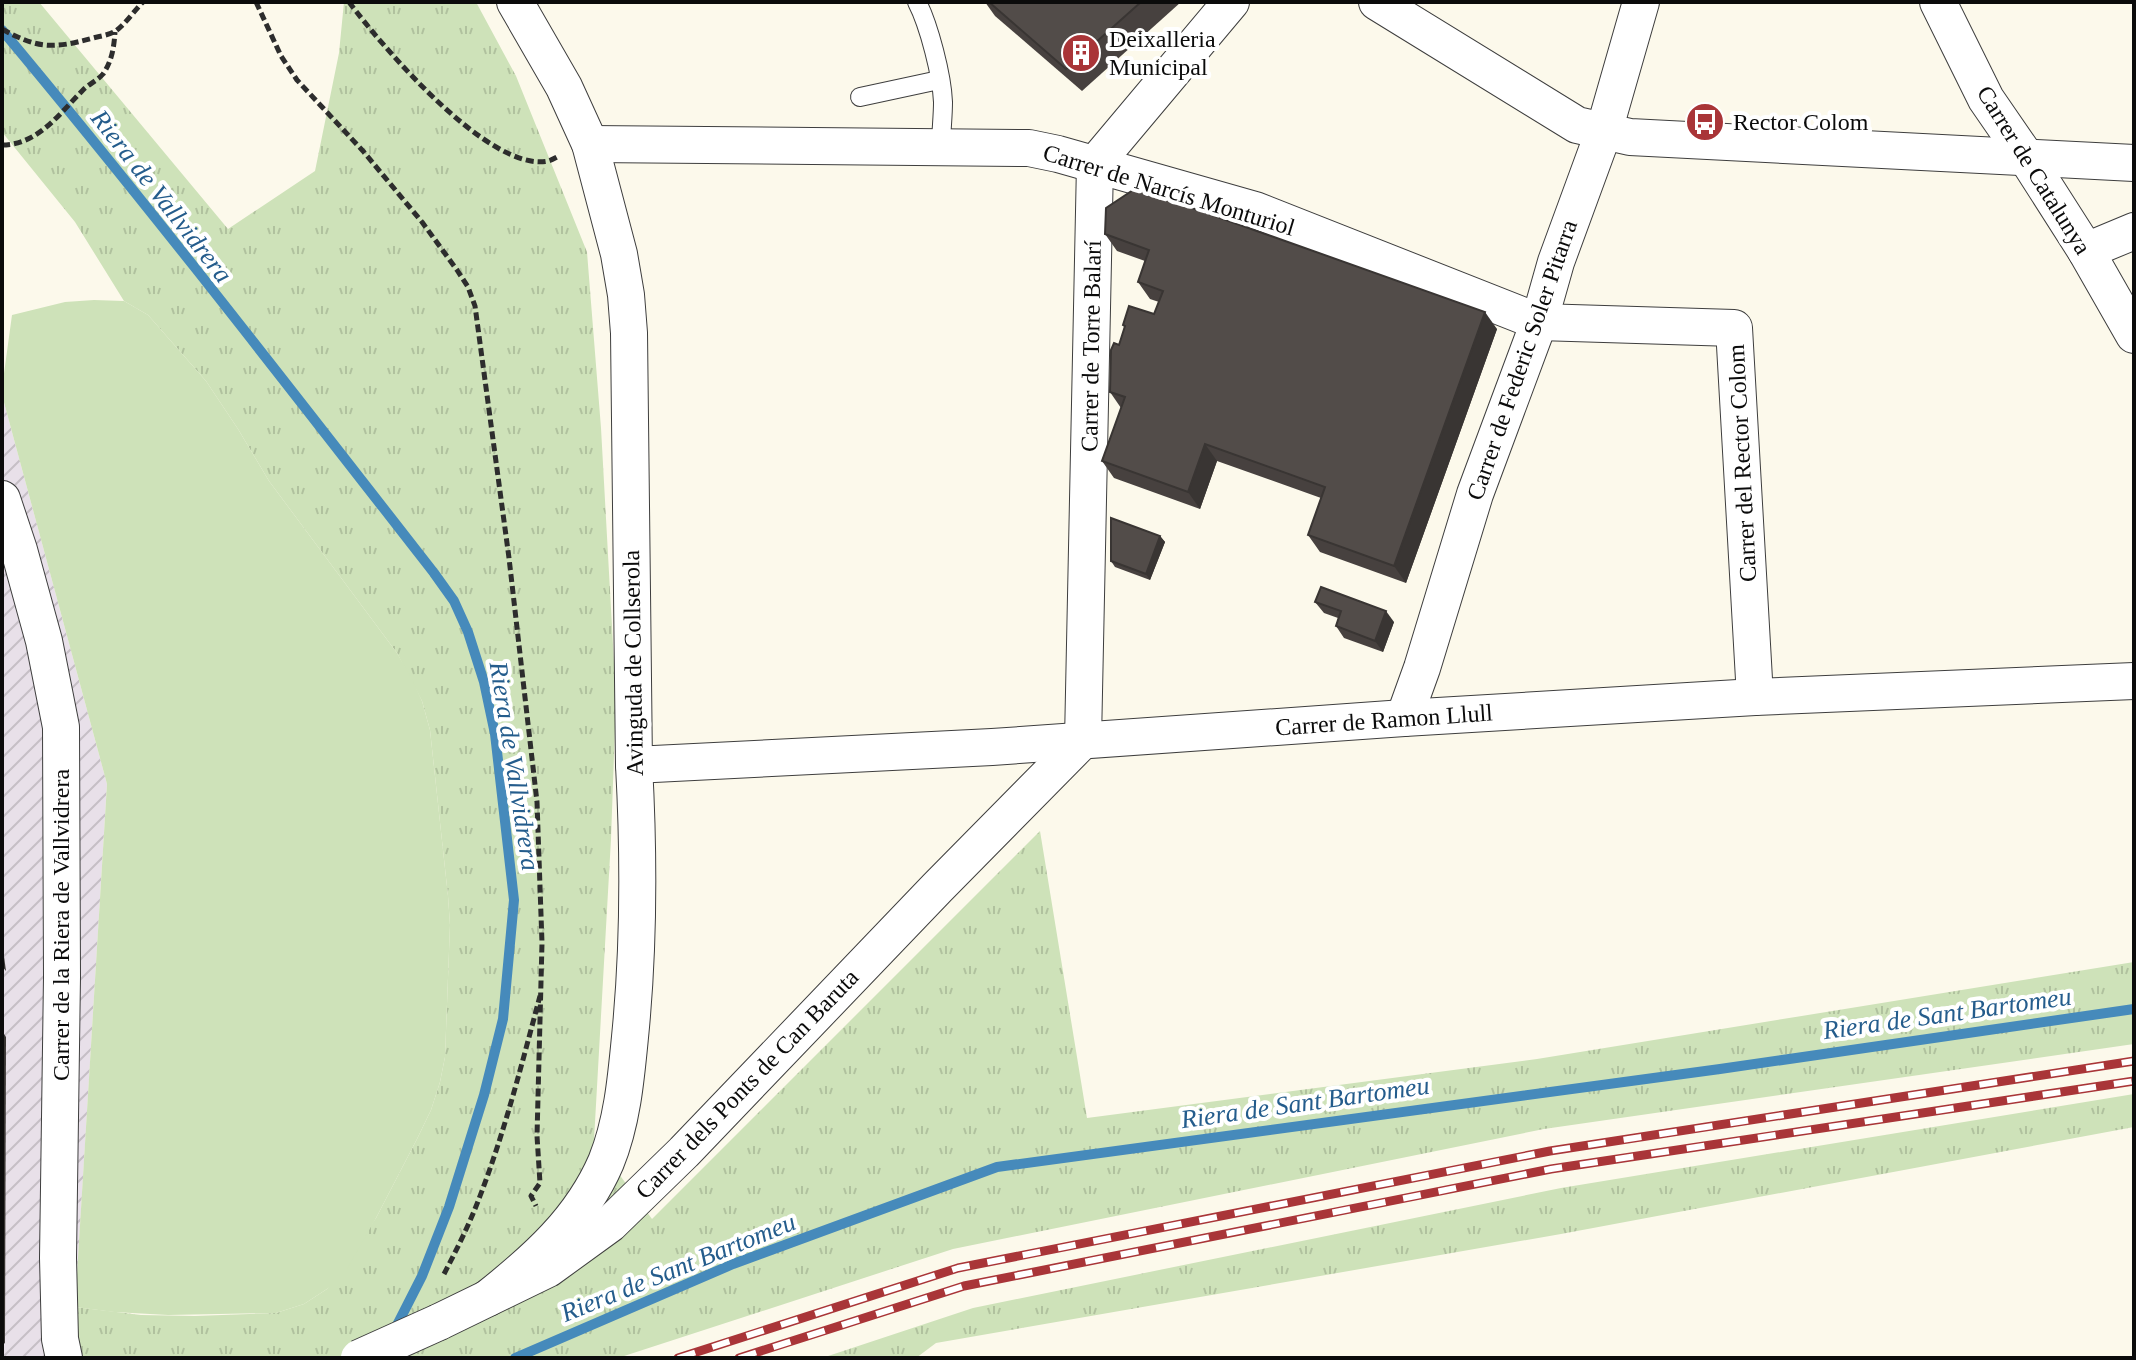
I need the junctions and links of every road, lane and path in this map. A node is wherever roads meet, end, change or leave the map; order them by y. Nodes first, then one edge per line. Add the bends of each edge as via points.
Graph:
1 (143, 2) edge
2 (256, 2) edge
3 (349, 2) edge
4 (515, 2) edge
5 (917, 2) edge
6 (1231, 2) edge
7 (1377, 2) edge
8 (1641, 2) edge
9 (1938, 2) edge
10 (2, 29) edge
11 (115, 32) junction
12 (939, 80) junction
13 (860, 97) dead end
14 (1604, 131) junction
15 (590, 144) junction
16 (2, 145) edge
17 (941, 147) junction
18 (2026, 157) junction
19 (2134, 163) edge
20 (1095, 164) junction
21 (2134, 231) edge
22 (2086, 251) junction
23 (1539, 322) junction
24 (2134, 335) edge
25 (2, 499) edge
26 (2134, 681) edge
27 (1755, 697) junction
28 (1404, 718) junction
29 (1083, 740) junction
30 (634, 765) junction
31 (543, 986) junction
32 (567, 1226) junction
33 (444, 1274) dead end
34 (488, 1298) junction
35 (64, 1358) edge
36 (359, 1358) edge

1 - 11 path
2 - 31 path via 297,80 422,222 468,287 475,306 537,802
3 - 15 path via 396,59 464,127 483,139 523,159 546,162
4 - 15 street, Avinguda de Collserola
5 - 12 lane
6 - 20 street
7 - 14 street via 1577,125
8 - 14 street, Carrer de Federic Soler Pitarra
9 - 18 street, Carrer de Catalunya via 1986,99
10 - 11 path via 23,40 56,46
11 - 16 path via 113,54 102,74 29,139
12 - 13 lane
12 - 17 lane
14 - 18 street via 1630,137
14 - 23 street, Carrer de Federic Soler Pitarra
15 - 17 street, Carrer de Narcís Monturiol
15 - 30 street, Avinguda de Collserola via 619,254 628,320
17 - 20 street, Carrer de Narcís Monturiol via 1029,148
18 - 19 street
18 - 22 street, Carrer de Catalunya
20 - 23 street, Carrer de Narcís Monturiol via 1255,210
20 - 29 street, Carrer de Torre Balarí
21 - 22 street
22 - 24 street, Carrer de Catalunya
23 - 27 street, Carrer del Rector Colom via 1734,328
23 - 28 street, Carrer de Federic Soler Pitarra via 1475,494
25 - 35 street, Carrer de la Riera de Vallvidrera via 44,641 61,727 58,1258
26 - 27 street, Carrer de Ramon Llull
27 - 28 street, Carrer de Ramon Llull
28 - 29 street, Carrer de Ramon Llull
29 - 30 street, Carrer de Ramon Llull
29 - 34 street, Carrer dels Ponts de Can Baruta via 610,1224 548,1269
30 - 32 street, Avinguda de Collserola via 637,934 627,1072 606,1162
31 - 32 path via 540,1183 531,1196 534,1205
31 - 33 path via 494,1156
32 - 34 street, Avinguda de Collserola
34 - 36 street, Carrer dels Ponts de Can Baruta, bridge

